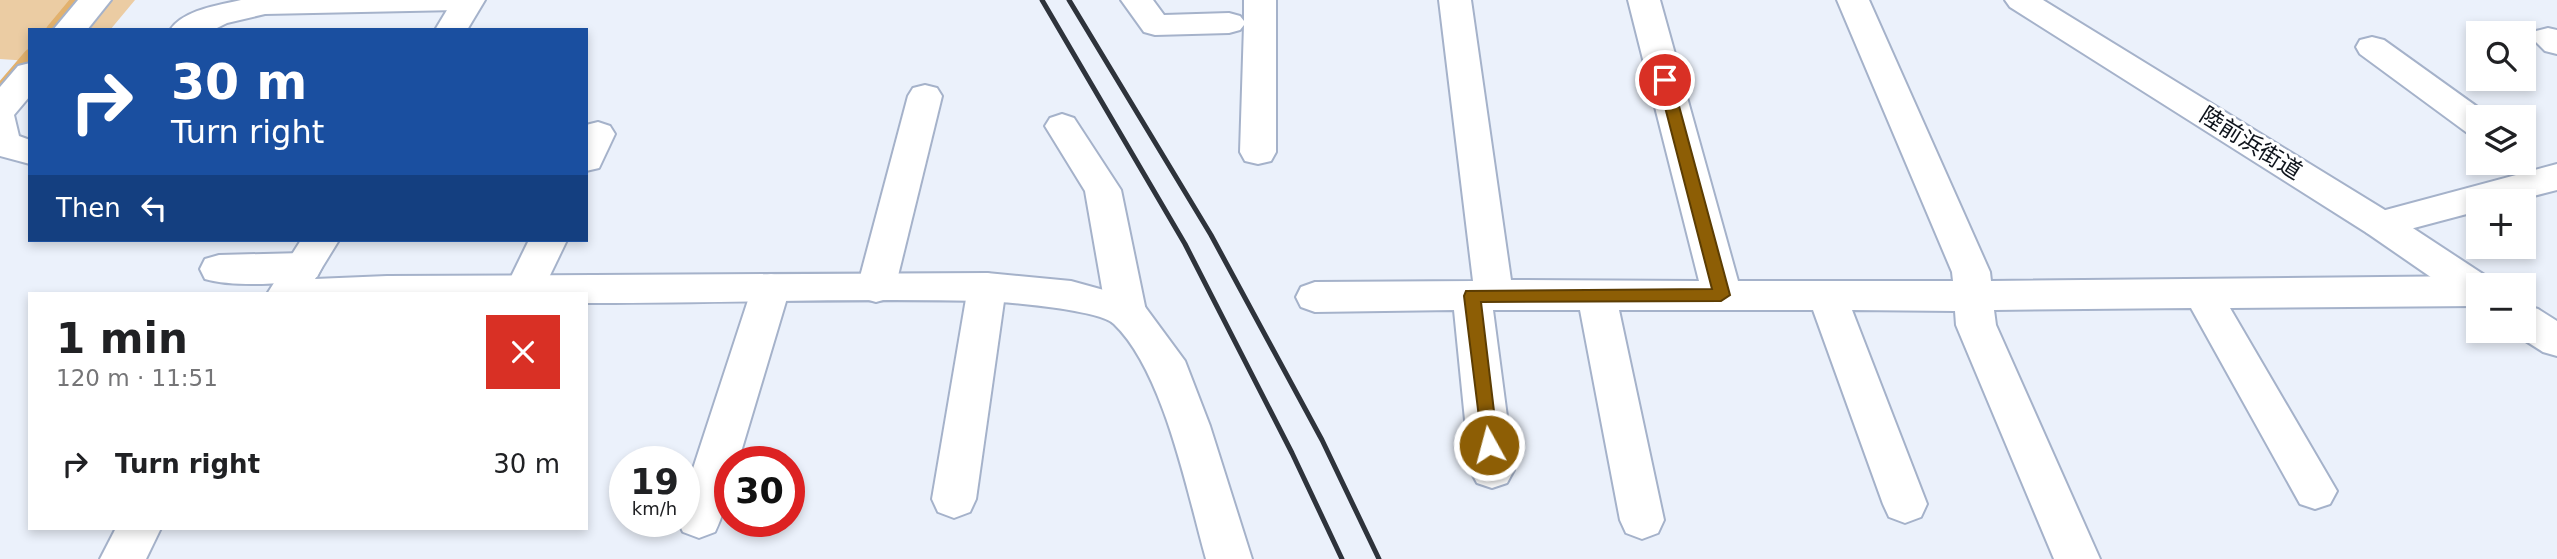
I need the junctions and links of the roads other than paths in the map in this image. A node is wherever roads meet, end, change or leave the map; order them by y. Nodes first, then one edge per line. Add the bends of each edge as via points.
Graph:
1 (94, 0) edge
2 (457, 0) edge
3 (469, 0) edge
4 (1137, 0) edge
5 (1260, 0) edge
6 (1455, 0) edge
7 (1644, 0) edge
8 (1853, 0) edge
9 (2021, 0) edge
10 (281, 2) edge
11 (1229, 23) dead end
12 (71, 28) edge
13 (190, 28) edge
14 (451, 28) edge
15 (2372, 47) dead end
16 (9, 96) edge
17 (925, 96) dead end
18 (2466, 115) edge
19 (1062, 126) dead end
20 (28, 152) edge
21 (1258, 152) dead end
22 (2536, 164) edge
23 (2555, 177) edge
24 (2380, 224) junction
25 (547, 242) edge
26 (219, 269) dead end
27 (302, 274) edge
28 (2466, 283) edge
29 (987, 287) junction
30 (771, 288) junction
31 (876, 288) junction
32 (524, 289) junction
33 (2466, 291) edge
34 (2202, 294) junction
35 (1483, 295) junction
36 (1721, 295) junction
37 (1597, 296) junction
38 (1827, 296) junction
39 (1974, 296) junction
40 (1315, 297) dead end
41 (1126, 311) junction
42 (2536, 328) edge
43 (2557, 341) edge
44 (1492, 470) dead end
45 (2315, 491) dead end
46 (954, 499) dead end
47 (1905, 504) dead end
48 (700, 516) edge
49 (1642, 520) dead end
50 (138, 530) edge
51 (123, 559) edge
52 (1229, 559) edge
53 (2077, 559) edge

1 - 12 street
2 - 10 street
3 - 14 street
4 - 11 street via 1154,25
5 - 21 street
6 - 35 street
7 - 36 street
8 - 39 street via 1971,272
9 - 24 street, 陸前浜街道
10 - 13 street via 216,16
15 - 18 street
16 - 20 street via 2,142
17 - 31 street
19 - 41 street via 1103,190
22 - 23 street
23 - 24 street
24 - 28 street, 陸前浜街道
25 - 32 street
26 - 27 street
27 - 32 street via 387,290
29 - 31 street
29 - 41 street via 1071,296
29 - 46 street
30 - 31 street
30 - 32 street
30 - 48 street
33 - 34 street
34 - 39 street
34 - 45 street
35 - 37 street
35 - 40 street
35 - 44 street
36 - 37 street
36 - 38 street
37 - 49 street
38 - 39 street
38 - 47 street
39 - 53 street via 1976,325
41 - 52 street via 1164,361
42 - 43 street
50 - 51 street

